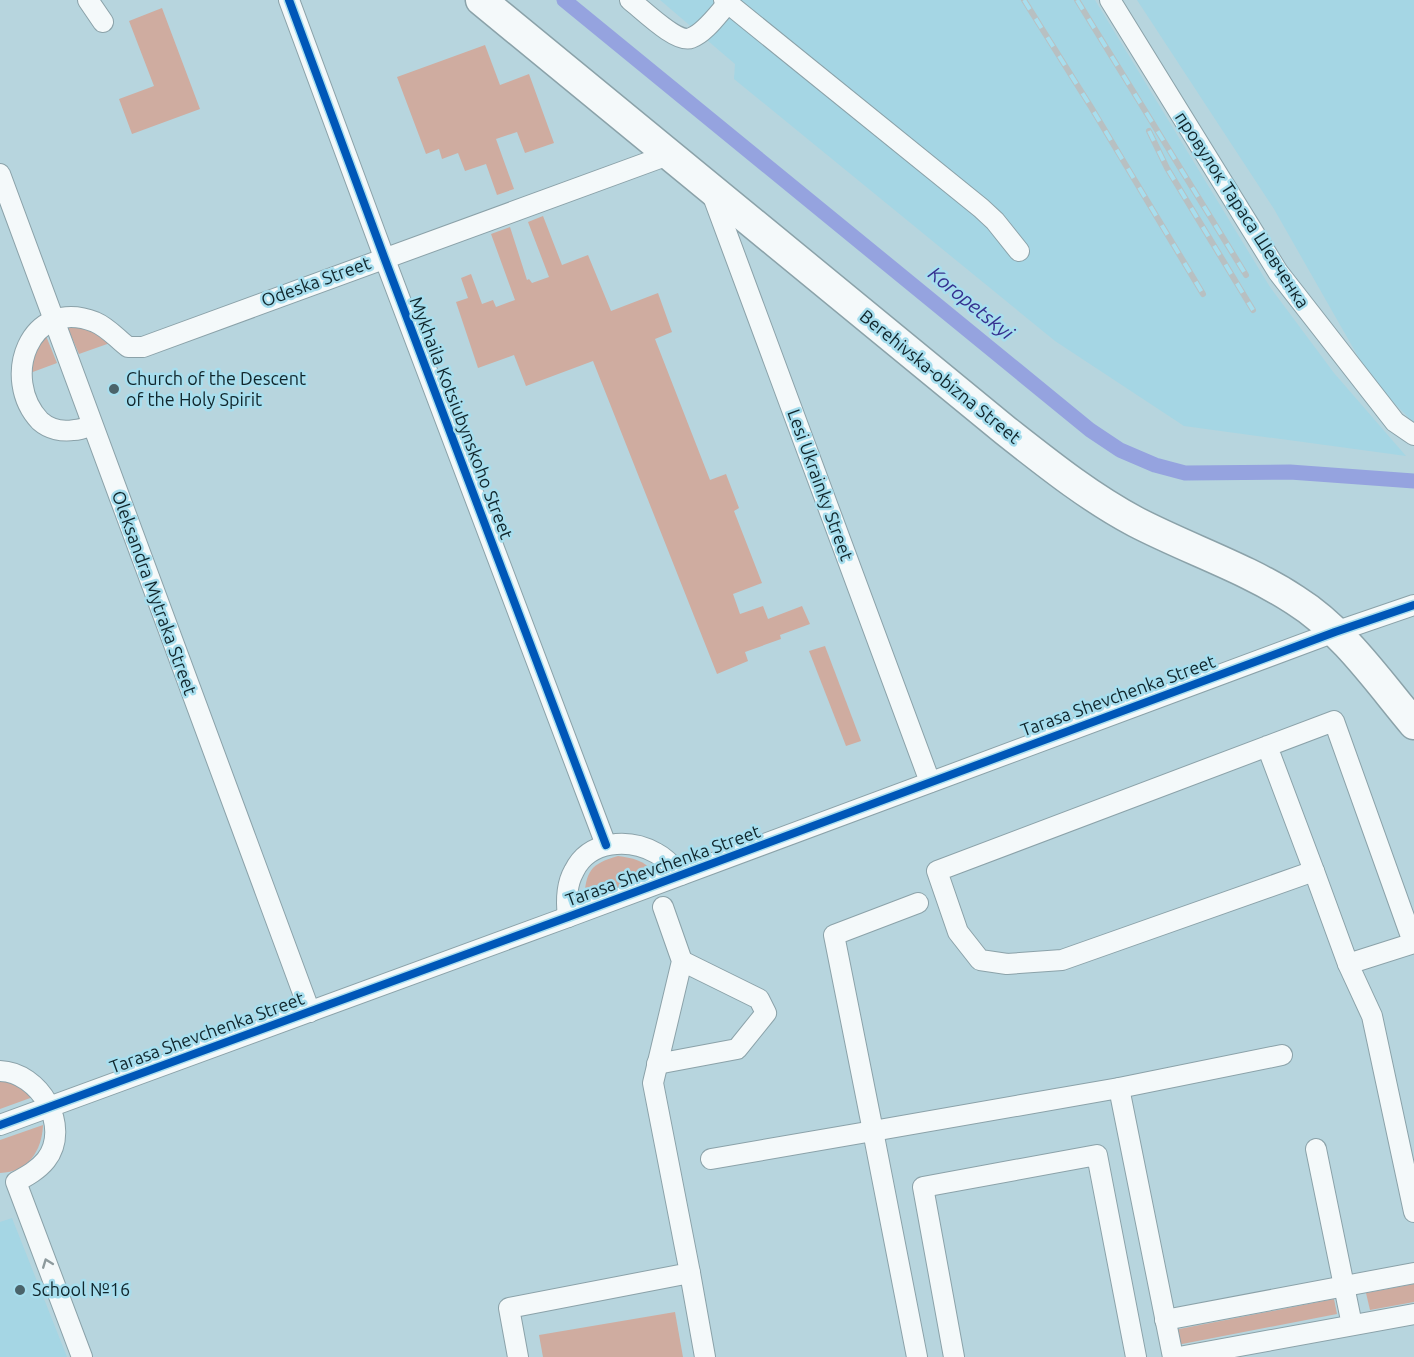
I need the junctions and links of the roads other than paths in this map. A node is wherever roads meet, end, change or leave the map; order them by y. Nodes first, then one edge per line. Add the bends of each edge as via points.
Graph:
1 (88, 0) edge
2 (289, 0) edge
3 (481, 0) edge
4 (630, 0) edge
5 (1110, 0) edge
6 (726, 1) edge
7 (103, 22) dead end
8 (668, 155) junction
9 (0, 174) edge
10 (710, 187) junction
11 (1019, 251) dead end
12 (384, 257) junction
13 (54, 319) junction
14 (92, 425) junction
15 (1414, 435) edge
16 (1414, 605) edge
17 (1335, 632) junction
18 (1414, 724) edge
19 (1267, 746) junction
20 (930, 782) junction
21 (606, 845) junction
22 (1314, 871) junction
23 (681, 875) junction
24 (918, 903) dead end
25 (663, 907) dead end
26 (568, 917) junction
27 (1414, 943) edge
28 (682, 961) junction
29 (1348, 964) junction
30 (310, 1012) junction
31 (1282, 1055) dead end
32 (657, 1064) junction
33 (0, 1071) edge
34 (1119, 1088) junction
35 (49, 1107) junction
36 (0, 1125) edge
37 (873, 1131) junction
38 (1316, 1149) dead end
39 (711, 1159) dead end
40 (8, 1183) edge
41 (1414, 1212) edge
42 (1414, 1273) edge
43 (690, 1274) junction
44 (1345, 1286) junction
45 (1414, 1314) edge
46 (1165, 1320) junction
47 (1352, 1325) junction
48 (82, 1357) edge
49 (518, 1357) edge
50 (705, 1357) edge
51 (917, 1357) edge
52 (954, 1357) edge
53 (1136, 1357) edge
54 (1173, 1357) edge
55 (1179, 1357) edge

1 - 7 street
2 - 12 street, Mykhaila Kotsiubynskoho Street
3 - 8 highway, Berehivska-obizna Street
4 - 6 street via 676,37 687,39 699,34
5 - 15 street, провулок Тараса Шевченка via 1278,272 1395,422
6 - 11 street via 981,208
8 - 10 highway, Berehivska-obizna Street
8 - 12 street, Odeska Street
9 - 13 street, Oleksandra Mytraka Street
10 - 17 highway, Berehivska-obizna Street via 1006,431 1098,501 1296,600
10 - 20 street, Lesi Ukrainky Street
12 - 13 street, Odeska Street via 143,347 129,347 98,323 83,318
12 - 21 street, Mykhaila Kotsiubynskoho Street
13 - 14 street, Oleksandra Mytraka Street
13 - 14 street via 38,327 19,349 11,394 45,425 59,430
14 - 30 street, Oleksandra Mytraka Street
16 - 17 street, Tarasa Shevchenka Street
17 - 18 highway, Berehivska-obizna Street
17 - 20 street, Tarasa Shevchenka Street
19 - 22 street
19 - 22 street via 937,871 958,932 980,960 1007,964 1062,960
19 - 27 street via 1334,721
20 - 23 street, Tarasa Shevchenka Street
21 - 23 street via 627,843 643,847 658,854
21 - 26 street via 581,860 574,870 566,901
22 - 29 street
23 - 26 street, Tarasa Shevchenka Street
24 - 37 street via 834,935
25 - 28 street
26 - 30 street, Tarasa Shevchenka Street
27 - 29 street
28 - 32 street
28 - 32 street via 759,999 766,1013 737,1049
29 - 41 street via 1372,1016
30 - 35 street, Tarasa Shevchenka Street
31 - 34 street
32 - 43 street via 653,1083
33 - 35 street via 33,1083
34 - 37 street
34 - 46 street
35 - 36 street, Tarasa Shevchenka Street
35 - 40 street via 55,1137 52,1150 32,1173
37 - 39 street
37 - 51 street
38 - 44 street
48 -> 40 street
42 - 44 street
43 - 49 street via 509,1308
43 - 50 street
44 - 46 street
44 - 47 street
45 - 47 street
46 - 54 street
47 - 55 street
52 - 53 street via 923,1187 1097,1155

